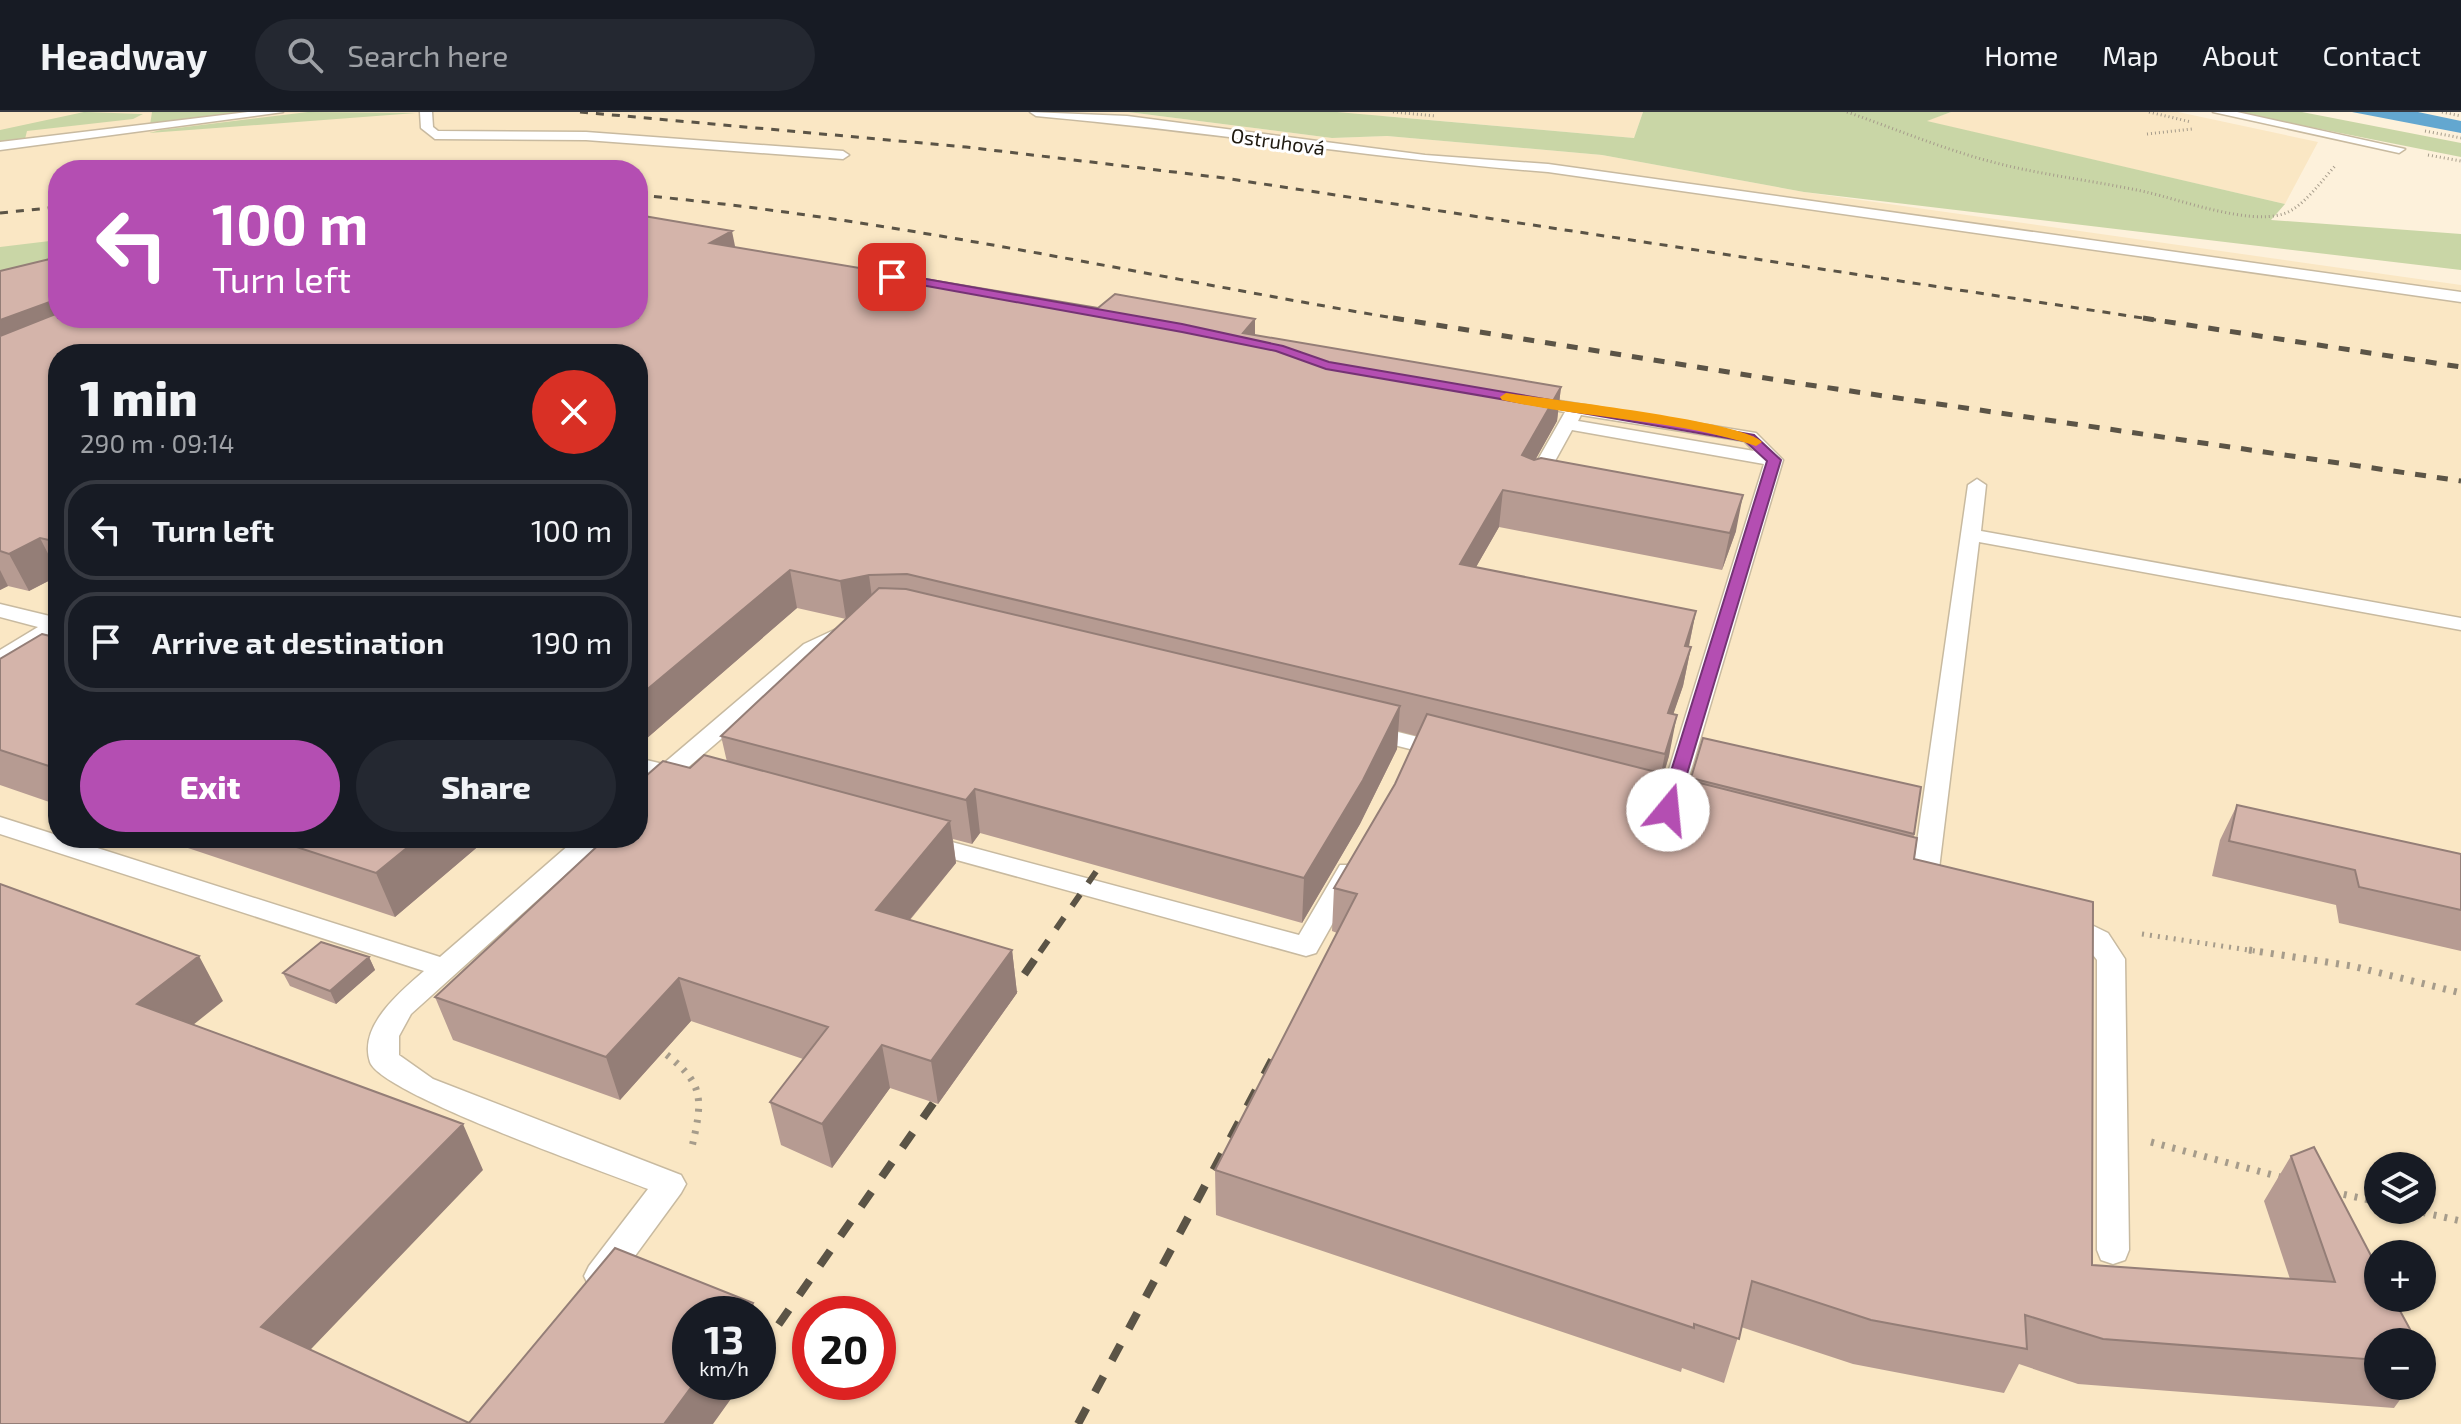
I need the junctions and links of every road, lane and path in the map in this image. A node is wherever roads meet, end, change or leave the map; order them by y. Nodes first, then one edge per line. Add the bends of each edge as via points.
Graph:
1 (277, 112) edge
2 (426, 112) edge
3 (1036, 112) edge
4 (1393, 112) edge
5 (1847, 112) edge
6 (2219, 112) edge
7 (2442, 112) edge
8 (1436, 116) dead end
9 (2461, 116) edge
10 (2197, 129) dead end
11 (2147, 134) dead end
12 (2359, 142) junction
13 (0, 146) edge
14 (2399, 149) dead end
15 (843, 155) dead end
16 (2461, 297) edge
17 (1507, 397) edge
18 (1571, 416) junction
19 (1977, 485) dead end
20 (1531, 488) edge
21 (1971, 535) junction
22 (0, 610) edge
23 (48, 623) edge
24 (867, 624) edge
25 (2461, 624) edge
26 (48, 630) edge
27 (0, 659) edge
28 (1339, 724) edge
29 (1475, 759) edge
30 (648, 768) edge
31 (667, 773) junction
32 (697, 782) edge
33 (648, 789) edge
34 (1639, 802) edge
35 (1668, 810) junction
36 (1698, 818) edge
37 (0, 825) edge
38 (895, 835) edge
39 (48, 840) edge
40 (71, 848) edge
41 (582, 848) edge
42 (1359, 853) edge
43 (1952, 883) edge
44 (2044, 912) edge
45 (2070, 923) junction
46 (444, 968) junction
47 (2461, 993) edge
48 (650, 1042) edge
49 (2112, 1131) junction
50 (2287, 1179) dead end
51 (670, 1184) junction
52 (2316, 1187) edge
53 (2364, 1199) edge
54 (2436, 1215) edge
55 (2461, 1221) edge
56 (2113, 1250) dead end
57 (587, 1294) edge

1 - 13 lane
2 - 15 lane via 427,128 435,135 586,136
3 - 16 lane, Ostruhová via 1608,176
4 - 8 path
5 - 12 path via 1997,163 2146,192 2189,206 2266,216 2298,205
6 - 12 lane
7 - 9 path
10 - 11 path
12 - 14 lane
17 - 18 lane
18 - 20 lane
18 - 35 lane via 1774,460
19 - 21 lane
21 - 25 lane
21 - 43 lane via 1913,874
22 - 23 lane
24 - 31 lane via 812,649
26 - 27 lane
28 - 29 lane via 1410,754
30 - 31 lane
31 - 32 lane
31 - 33 lane
34 - 35 lane
35 - 36 lane
37 - 39 lane
38 - 42 lane via 1306,946
40 - 46 lane
41 - 46 lane
44 - 45 lane
45 - 47 path via 2352,966
45 - 49 lane via 2098,940 2111,959
46 - 51 lane via 401,1007 385,1036 384,1060 422,1087
48 - 51 path via 688,1070 701,1108 694,1146
49 - 50 path
49 - 56 lane
51 - 57 lane
52 - 53 path
54 - 55 path

